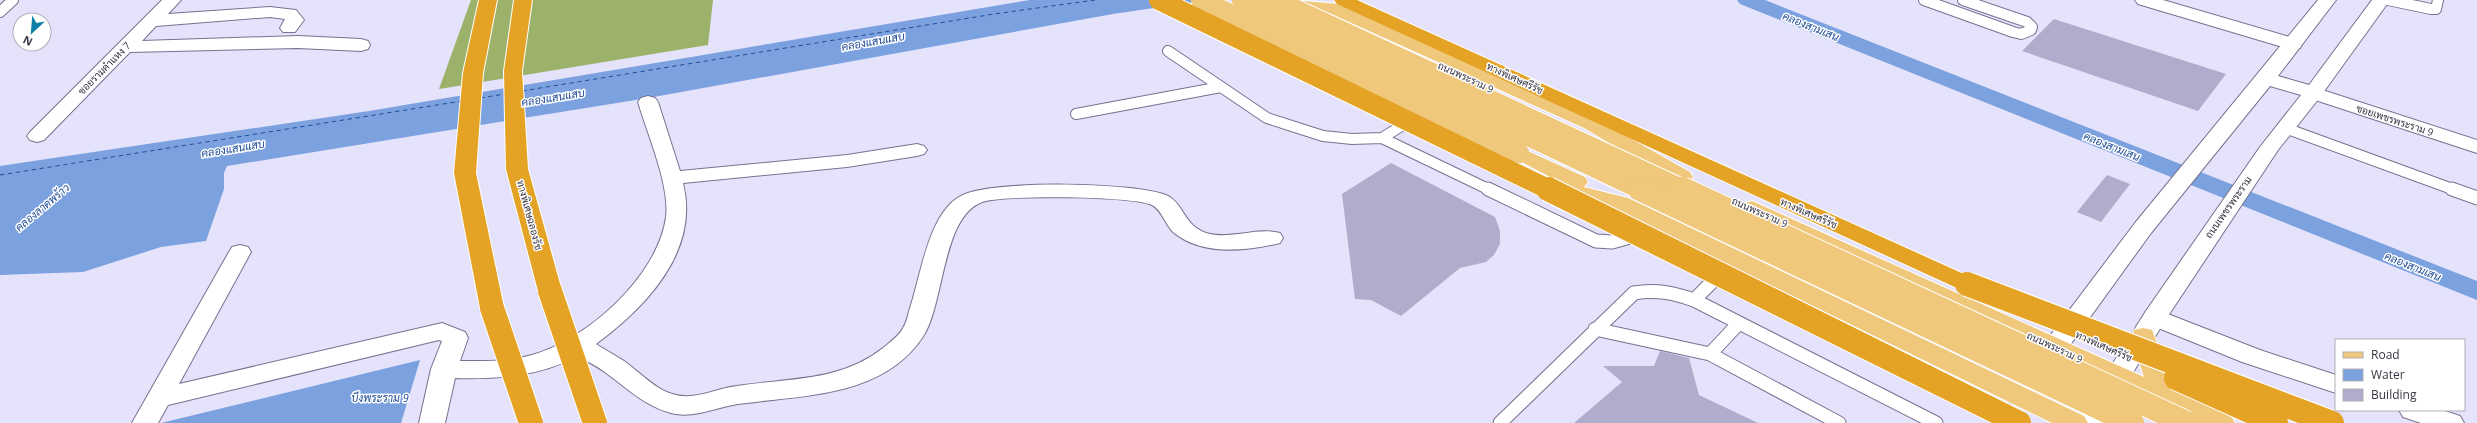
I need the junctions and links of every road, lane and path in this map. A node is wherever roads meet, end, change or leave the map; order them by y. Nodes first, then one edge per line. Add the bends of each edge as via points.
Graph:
1 (13, 0) edge
2 (172, 0) edge
3 (488, 0) edge
4 (523, 0) edge
5 (1159, 0) edge
6 (1202, 0) edge
7 (1242, 0) edge
8 (1275, 0) edge
9 (1300, 0) edge
10 (1343, 0) edge
11 (1924, 0) edge
12 (1963, 0) edge
13 (2144, 0) edge
14 (2327, 0) edge
15 (2381, 0) edge
16 (2388, 0) edge
17 (2438, 0) edge
18 (0, 12) edge
19 (151, 21) junction
20 (289, 28) dead end
21 (2293, 44) junction
22 (361, 45) dead end
23 (125, 47) junction
24 (1168, 51) dead end
25 (2266, 78) junction
26 (1221, 87) junction
27 (2313, 93) junction
28 (648, 102) dead end
29 (1076, 114) dead end
30 (1411, 120) junction
31 (2285, 128) junction
32 (37, 136) dead end
33 (1382, 138) junction
34 (2477, 147) edge
35 (917, 150) dead end
36 (1682, 177) junction
37 (671, 178) junction
38 (2477, 198) edge
39 (1633, 209) junction
40 (1665, 226) junction
41 (1272, 238) dead end
42 (240, 252) dead end
43 (1735, 259) junction
44 (1967, 284) junction
45 (1694, 300) junction
46 (1739, 323) junction
47 (2149, 327) junction
48 (1595, 329) junction
49 (577, 345) junction
50 (2054, 347) junction
51 (1710, 354) junction
52 (444, 369) junction
53 (2119, 376) junction
54 (2335, 384) edge
55 (2020, 396) junction
56 (160, 398) junction
57 (2171, 400) junction
58 (2415, 411) edge
59 (145, 423) edge
60 (432, 423) edge
61 (531, 423) edge
62 (595, 423) edge
63 (1500, 423) edge
64 (1839, 423) edge
65 (1936, 423) edge
66 (2019, 423) edge
67 (2075, 423) edge
68 (2088, 423) edge
69 (2132, 423) edge
70 (2186, 423) edge
71 (2222, 423) edge
72 (2276, 423) edge
73 (2332, 423) edge
74 (2451, 423) edge

1 - 18 lane
2 - 19 street, ซอยรามคำแหง 7
3 - 61 highway, bridge via 473,73 465,173 492,308
4 - 62 highway, ทางพิเศษฉลองรัช, bridge via 513,70 517,169 550,291
5 - 66 highway, bridge via 1421,126
6 - 39 main road, bridge
7 - 69 main road, bridge
8 - 70 main road, ถนนพระราม 9, bridge
9 - 36 main road, ถนนพระราม 9
10 - 44 highway, ทางพิเศษศรีรัช
11 - 12 lane via 2013,32 2021,34 2031,30 2032,27 2027,22
13 - 21 street
14 - 21 street
15 - 27 street, ถนนเพชรพระราม
16 - 17 lane via 2436,9
19 - 20 street via 284,12 295,20
19 - 23 street, ซอยรามคำแหง 7
21 - 25 street
22 - 23 street via 298,42
23 - 32 street, ซอยรามคำแหง 7
24 - 26 lane
25 - 27 street, ซอยเพชรพระราม 9
25 - 50 street via 2143,228
26 - 29 lane
26 - 33 lane via 1266,118 1323,136 1352,139
27 - 31 street, ถนนเพชรพระราม
27 - 34 street, ซอยเพชรพระราม 9
28 - 37 street
30 - 33 lane
30 - 36 main road via 1259,43 1250,32 1258,20 1276,9 1298,4 1333,8 1591,124
30 - 39 main road via 1530,176
31 - 38 lane
31 - 47 street, ถนนเพชรพระราม via 2270,146
33 - 40 lane via 1596,241 1612,242
35 - 37 street via 846,161
36 - 50 main road, ถนนพระราม 9
37 - 49 street via 677,214 674,232 657,267 624,309
39 - 40 main road
40 - 43 main road
41 - 49 street via 1217,242 1197,238 1174,220 1171,209 1159,200 1126,194 984,194 961,204 954,213 915,328 892,353 847,380 816,388 736,395 677,406 655,399 614,366
42 - 56 street
43 - 45 lane
43 - 55 main road
44 - 72 highway, ทางพิเศษศรีรัช, bridge
44 - 73 highway, bridge
45 - 46 lane
45 - 48 lane via 1670,291 1651,289 1634,293
46 - 51 lane
46 - 65 lane
47 - 53 street, ถนนเพชรพระราม
47 - 54 street
47 - 57 main road via 2157,377
48 - 51 lane
48 - 63 lane
49 - 52 street via 548,359 522,366 492,370
50 - 53 main road, ถนนพระราม 9
50 - 55 street
51 - 64 lane
52 - 56 street via 456,338 450,334 436,332
52 - 60 street
53 - 57 main road, ถนนพระราม 9
53 - 68 street, ถนนเพชรพระราม
55 - 67 main road
56 - 59 street
57 - 71 main road, ถนนพระราม 9
58 - 74 street

